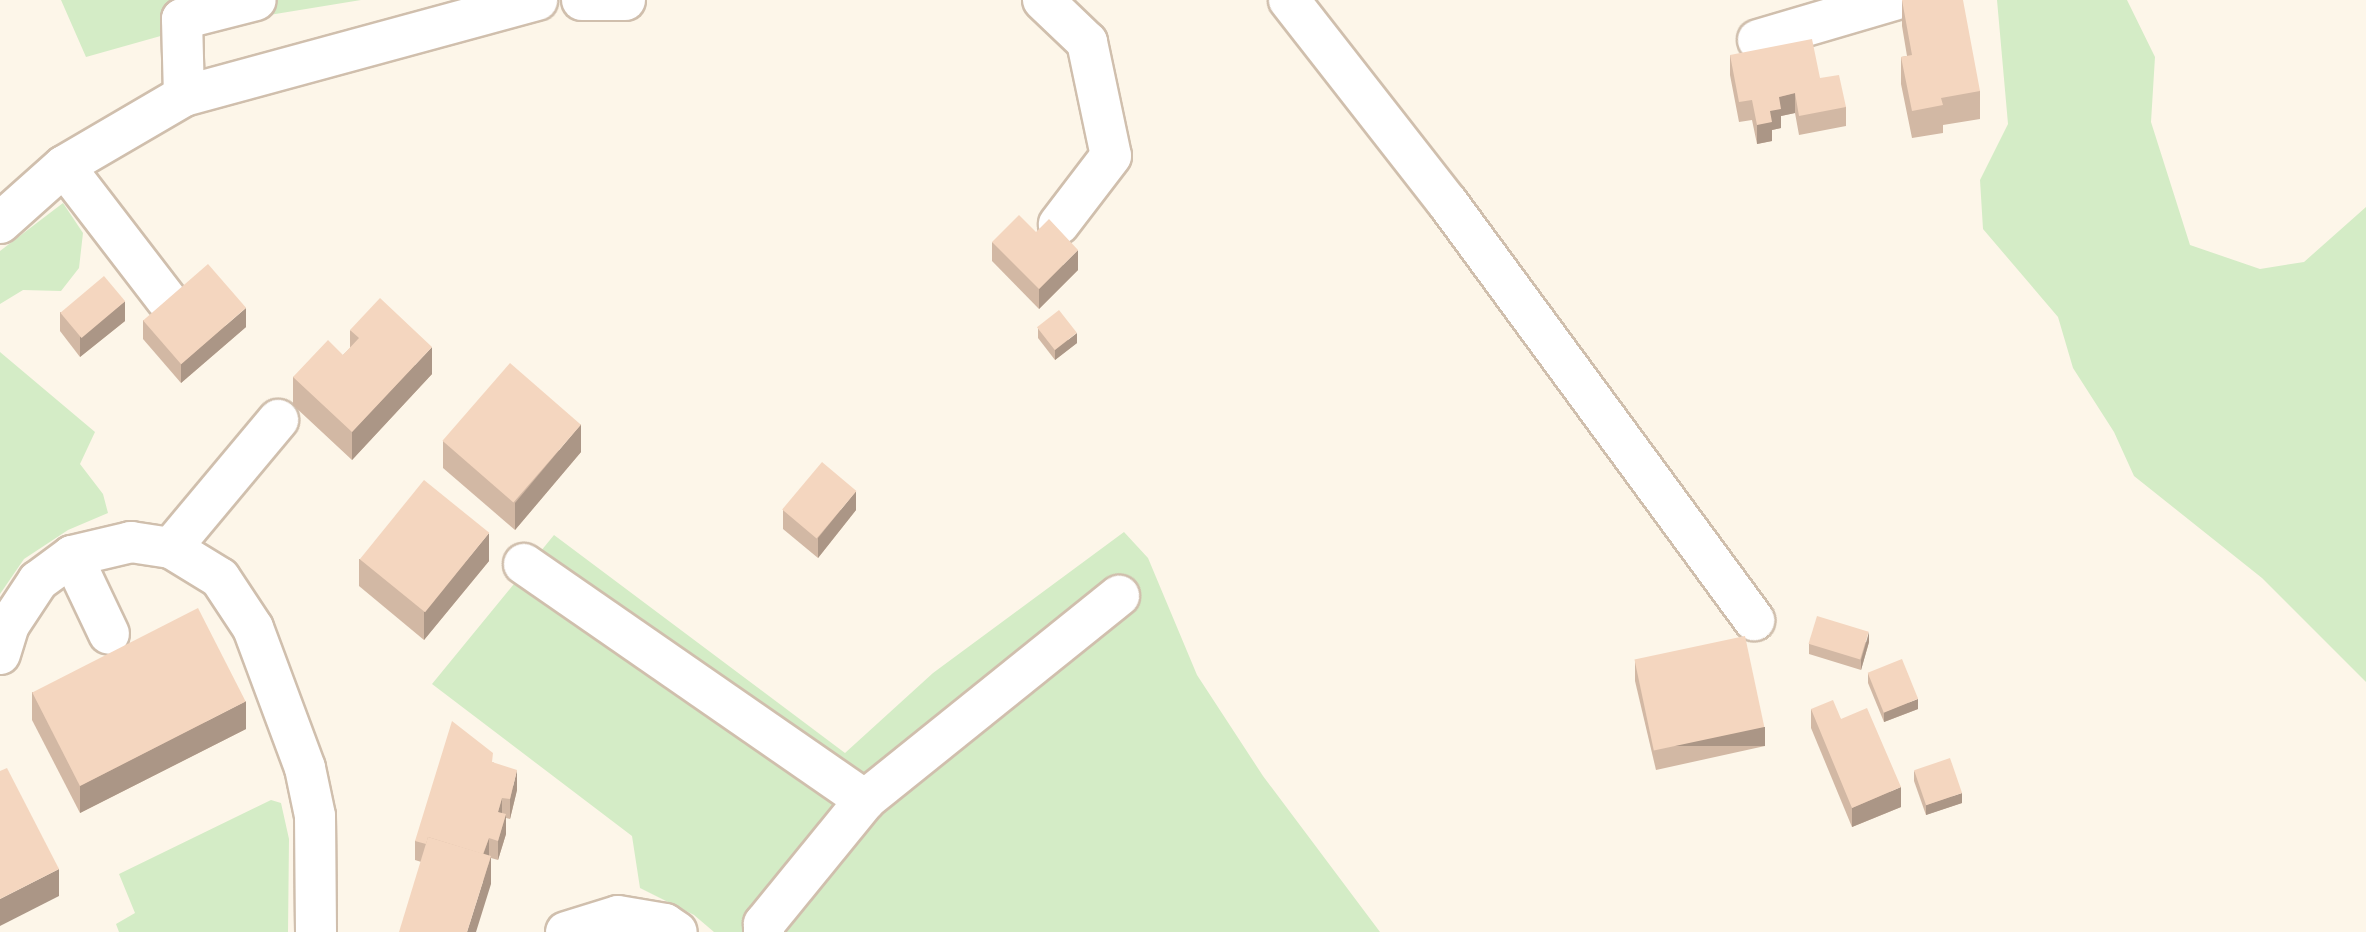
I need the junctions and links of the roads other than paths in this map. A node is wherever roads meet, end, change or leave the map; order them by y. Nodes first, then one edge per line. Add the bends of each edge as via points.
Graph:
1 (256, 0) edge
2 (537, 0) edge
3 (582, 0) edge
4 (625, 0) edge
5 (1043, 0) edge
6 (1289, 0) edge
7 (1894, 0) edge
8 (1758, 40) dead end
9 (184, 96) junction
10 (64, 166) junction
11 (0, 223) edge
12 (1059, 224) edge
13 (166, 299) edge
14 (278, 420) dead end
15 (171, 548) junction
16 (72, 556) junction
17 (524, 564) dead end
18 (1119, 596) dead end
19 (1754, 620) dead end
20 (109, 634) dead end
21 (0, 654) edge
22 (865, 800) junction
23 (316, 932) edge
24 (566, 932) edge
25 (677, 932) edge
26 (764, 932) edge

1 - 9 street via 182,19
2 - 9 street
3 - 4 street
5 - 12 street via 1087,42 1111,156
6 - 19 street via 1466,227
7 - 8 street
9 - 10 street
10 - 11 street
10 - 13 street
14 - 15 street
15 - 16 street via 131,542
15 - 23 street via 220,578 253,628 289,714 315,816
16 - 20 street
16 - 21 street via 38,581 9,625
17 - 22 street
18 - 22 street
22 - 26 street via 764,924
24 - 25 street via 618,916 665,924

